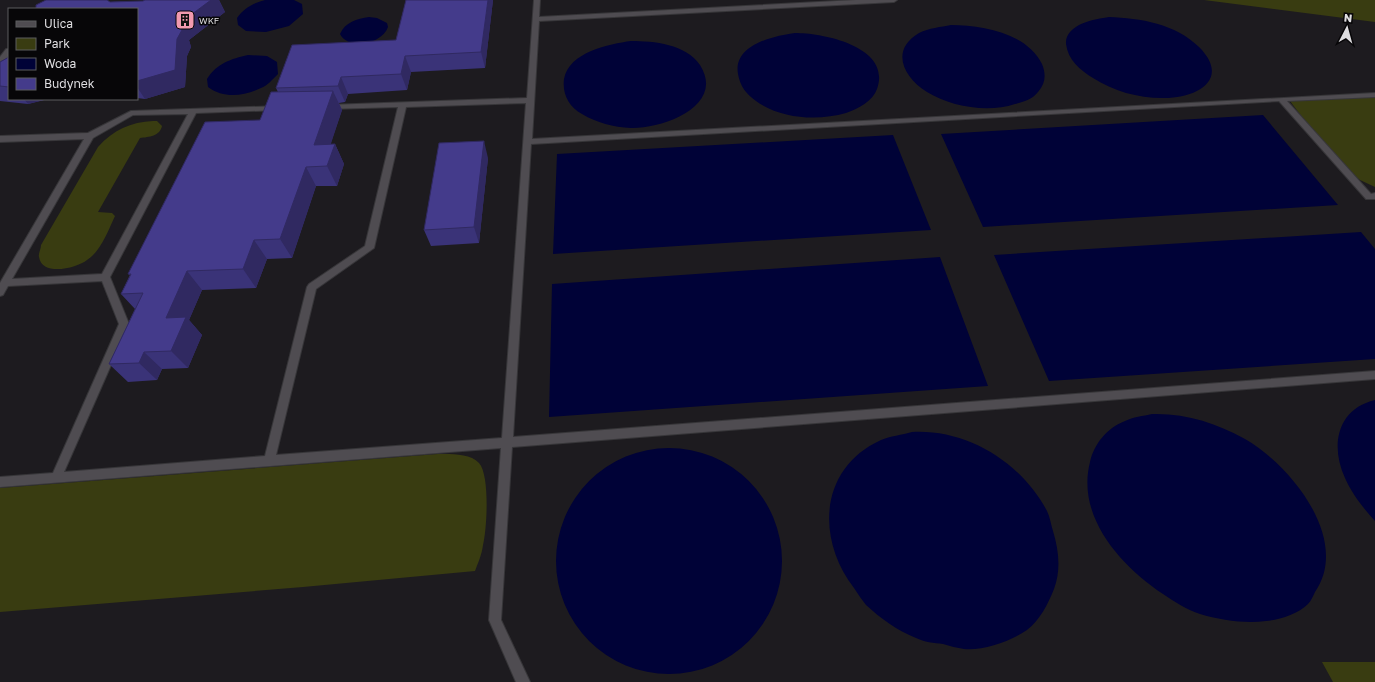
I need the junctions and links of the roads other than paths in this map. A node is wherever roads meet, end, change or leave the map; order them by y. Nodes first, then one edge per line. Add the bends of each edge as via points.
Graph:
1 (537, 0) edge
2 (894, 0) edge
3 (536, 19) junction
4 (8, 52) edge
5 (0, 62) edge
6 (1375, 95) edge
7 (1281, 99) junction
8 (530, 100) junction
9 (403, 104) junction
10 (317, 107) edge
11 (286, 108) edge
12 (193, 111) junction
13 (90, 136) junction
14 (0, 139) edge
15 (527, 142) junction
16 (1375, 196) edge
17 (105, 277) junction
18 (5, 283) junction
19 (0, 292) edge
20 (1375, 375) edge
21 (507, 443) junction
22 (269, 461) junction
23 (56, 478) junction
24 (0, 482) edge
25 (523, 682) edge

1 - 3 lane
2 - 3 lane
3 - 8 lane
4 - 5 lane
6 - 7 lane
7 - 15 lane
7 - 16 lane via 1368,197
8 - 9 lane
8 - 15 lane
9 - 10 lane
9 - 22 lane via 369,248 312,287
11 - 12 lane
12 - 13 lane via 131,113
12 - 17 lane
13 - 14 lane
13 - 18 lane
15 - 21 lane
17 - 18 lane
17 - 23 lane via 124,324
18 - 19 lane
20 - 21 lane
21 - 22 lane
21 - 25 lane via 495,620
22 - 23 lane
23 - 24 lane

